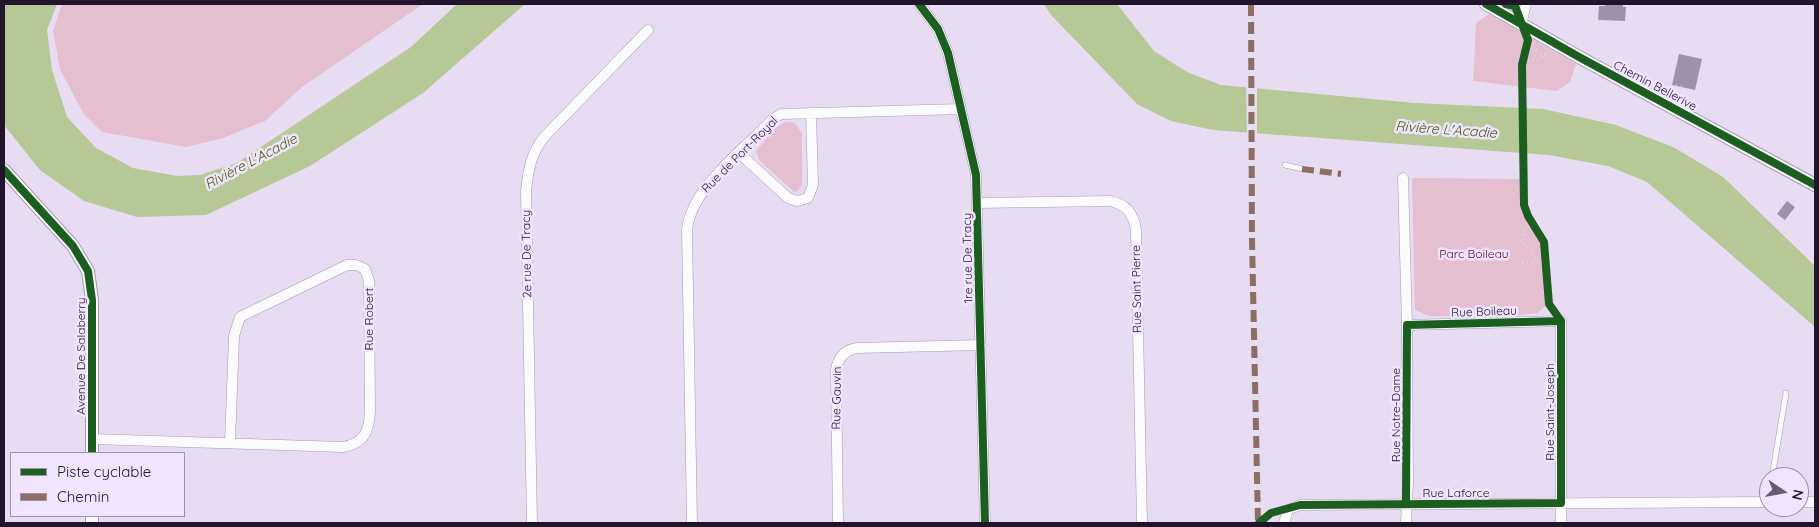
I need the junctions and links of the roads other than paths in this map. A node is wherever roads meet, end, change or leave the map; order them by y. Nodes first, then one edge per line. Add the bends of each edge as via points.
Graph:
1 (918, 4) edge
2 (1486, 4) edge
3 (1526, 4) edge
4 (1522, 25) junction
5 (648, 30) dead end
6 (961, 109) junction
7 (811, 113) junction
8 (739, 153) junction
9 (1285, 165) dead end
10 (1302, 169) dead end
11 (4, 170) edge
12 (1403, 178) dead end
13 (1815, 185) edge
14 (978, 203) junction
15 (1561, 321) joint
16 (1407, 325) junction
17 (981, 345) junction
18 (1786, 393) dead end
19 (92, 439) junction
20 (230, 443) junction
21 (92, 452) edge
22 (1774, 467) edge
23 (1759, 498) edge
24 (1561, 503) junction
25 (1406, 504) junction
26 (532, 523) edge
27 (692, 523) edge
28 (838, 523) edge
29 (985, 523) edge
30 (1142, 523) edge
31 (1284, 523) edge
32 (1406, 523) edge
33 (1561, 523) edge

1 - 6 street, 1re rue De Tracy via 945,44
2 - 4 street, Chemin Bellerive
3 - 4 street
4 - 13 street, Chemin Bellerive
5 - 26 street, 2e rue De Tracy via 544,136 530,164 526,192
6 - 7 street, Rue de Port-Royal
6 - 14 street, 1re rue De Tracy via 976,175
7 - 8 street, Rue de Port-Royal via 777,116
7 - 8 street via 813,185 808,198 797,201 788,198
8 - 27 street, Rue de Port-Royal via 698,198 688,223
9 - 10 lane
11 - 19 street, Avenue De Salaberry via 74,246 88,271 92,300
12 - 16 street, Rue Notre-Dame
14 - 17 street, 1re rue De Tracy
14 - 30 street, Rue Saint Pierre via 1110,201 1123,206 1133,216 1136,230
15 - 16 street, Rue Boileau
15 - 24 street, Rue Saint-Joseph
16 - 25 street, Rue Notre-Dame
17 - 28 street, Rue Gauvin via 857,348 849,349 841,356 836,370
17 - 29 street, 1re rue De Tracy
18 - 22 lane
19 - 20 street, Rue Robert
19 - 21 street, Avenue De Salaberry
20 - 20 street, Rue Robert via 343,447 363,438 369,428 370,411 369,284 365,269 354,265 343,267 240,317 234,336
23 - 24 street, Rue Laforce
24 - 25 street, Rue Laforce
24 - 33 street, Rue Saint-Joseph
25 - 31 street, Rue Laforce via 1304,504 1291,507
25 - 32 street, Rue Notre-Dame

